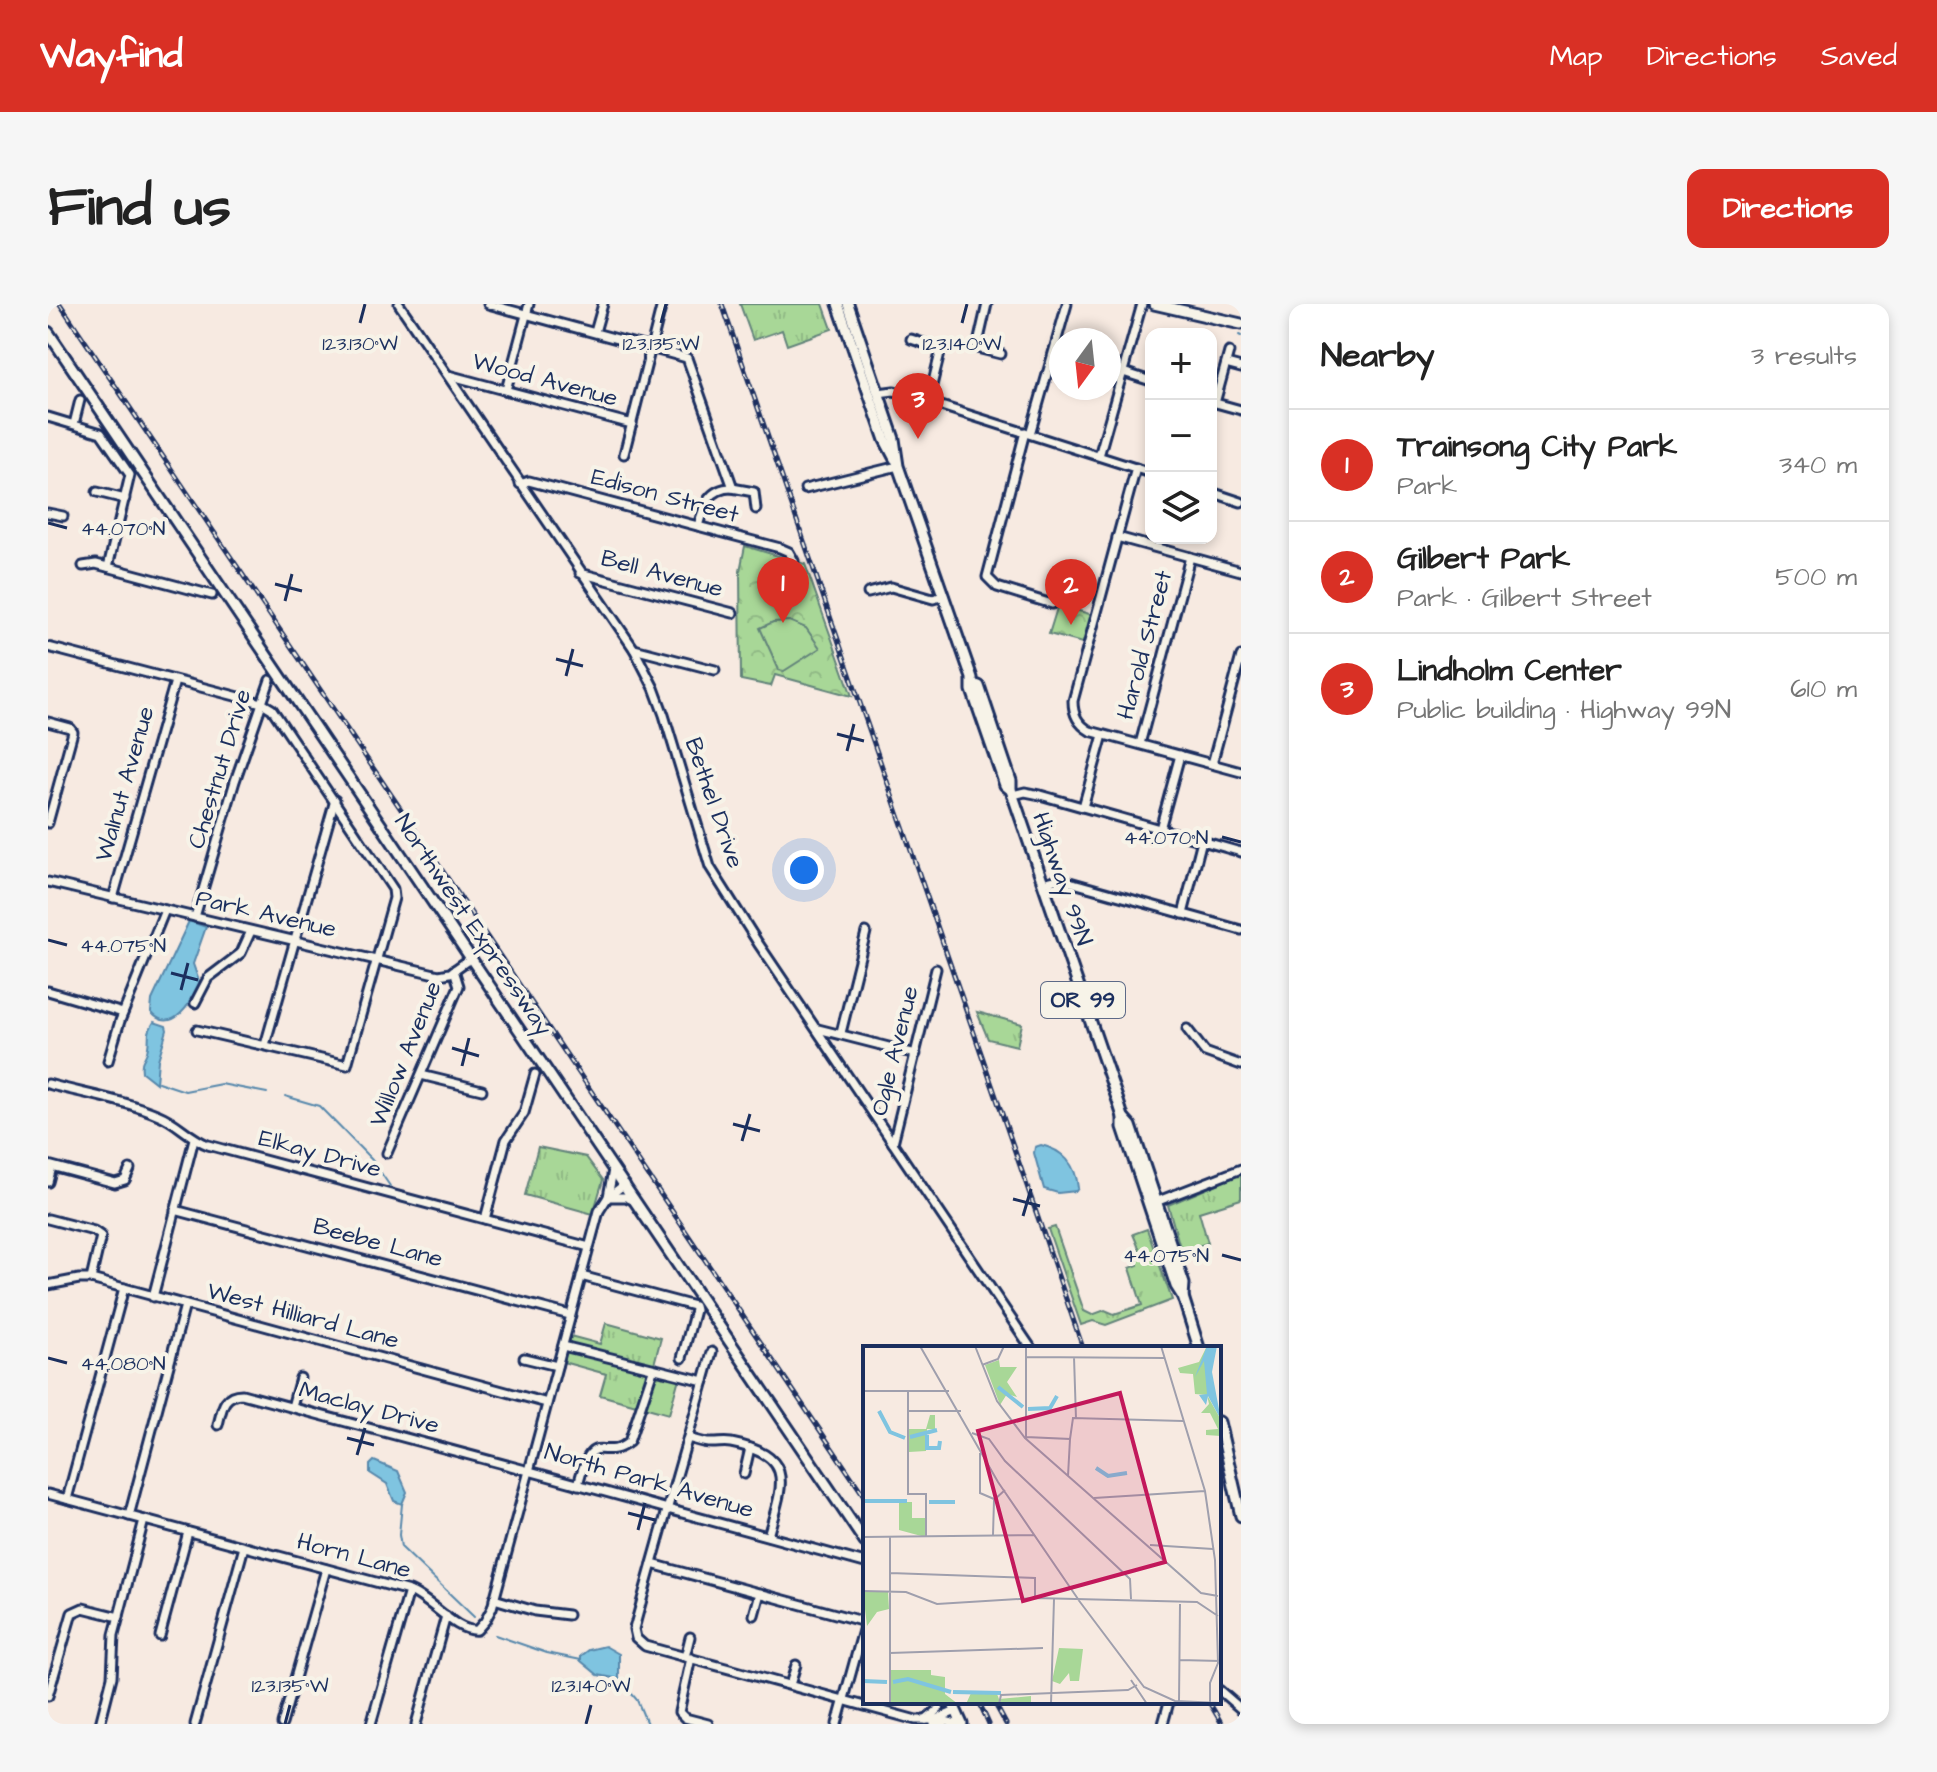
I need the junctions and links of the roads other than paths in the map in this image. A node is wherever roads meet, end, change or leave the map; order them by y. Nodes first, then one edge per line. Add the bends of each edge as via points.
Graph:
1 (399, 304) edge
2 (488, 304) edge
3 (529, 304) edge
4 (603, 304) edge
5 (662, 304) edge
6 (838, 304) edge
7 (848, 304) edge
8 (987, 304) edge
9 (1067, 304) edge
10 (1142, 304) edge
11 (1154, 304) edge
12 (527, 314) junction
13 (1241, 324) edge
14 (48, 332) edge
15 (595, 332) junction
16 (911, 339) dead end
17 (651, 347) junction
18 (1229, 352) dead end
19 (1001, 354) dead end
20 (1226, 364) junction
21 (1241, 368) edge
22 (1123, 372) junction
23 (447, 375) junction
24 (1145, 379) edge
25 (506, 390) junction
26 (878, 393) junction
27 (80, 400) dead end
28 (1214, 400) edge
29 (928, 402) junction
30 (1217, 403) edge
31 (1241, 410) edge
32 (48, 417) edge
33 (74, 424) junction
34 (632, 424) junction
35 (1028, 433) junction
36 (624, 454) dead end
37 (1099, 456) junction
38 (898, 466) junction
39 (1136, 468) junction
40 (1148, 472) edge
41 (520, 484) junction
42 (732, 488) junction
43 (805, 489) dead end
44 (97, 492) dead end
45 (1217, 494) edge
46 (125, 499) junction
47 (1241, 502) edge
48 (756, 509) dead end
49 (48, 513) edge
50 (63, 516) dead end
51 (698, 526) junction
52 (1117, 537) junction
53 (1190, 557) junction
54 (794, 561) dead end
55 (83, 566) dead end
56 (108, 567) junction
57 (1241, 571) edge
58 (580, 573) junction
59 (1056, 588) dead end
60 (868, 593) dead end
61 (212, 595) dead end
62 (944, 596) junction
63 (733, 613) dead end
64 (48, 647) edge
65 (634, 649) junction
66 (1241, 656) edge
67 (715, 670) dead end
68 (270, 680) dead end
69 (175, 681) junction
70 (262, 703) junction
71 (48, 722) edge
72 (1103, 735) junction
73 (1140, 744) junction
74 (1180, 755) junction
75 (1212, 764) junction
76 (1241, 772) edge
77 (1012, 792) junction
78 (51, 798) edge
79 (335, 800) junction
80 (1083, 807) junction
81 (48, 823) edge
82 (1160, 829) junction
83 (1202, 840) junction
84 (1241, 852) edge
85 (48, 882) edge
86 (1043, 883) junction
87 (113, 898) junction
88 (165, 910) junction
89 (1183, 914) junction
90 (195, 917) junction
91 (1241, 930) edge
92 (251, 931) junction
93 (866, 932) dead end
94 (293, 941) junction
95 (471, 958) junction
96 (376, 960) junction
97 (936, 969) dead end
98 (454, 970) junction
99 (48, 991) edge
100 (195, 1003) dead end
101 (123, 1013) junction
102 (818, 1029) junction
103 (1187, 1029) dead end
104 (197, 1030) dead end
105 (841, 1033) junction
106 (265, 1045) junction
107 (916, 1054) junction
108 (108, 1061) dead end
109 (1241, 1065) edge
110 (535, 1074) dead end
111 (421, 1075) junction
112 (48, 1084) edge
113 (482, 1090) dead end
114 (194, 1139) junction
115 (893, 1143) junction
116 (387, 1153) dead end
117 (50, 1166) edge
118 (613, 1167) junction
119 (130, 1169) dead end
120 (1241, 1169) edge
121 (48, 1182) edge
122 (625, 1184) junction
123 (608, 1197) junction
124 (636, 1201) junction
125 (1153, 1203) junction
126 (175, 1210) junction
127 (48, 1219) edge
128 (485, 1219) junction
129 (589, 1247) junction
130 (581, 1276) junction
131 (91, 1279) junction
132 (48, 1285) edge
133 (124, 1288) junction
134 (153, 1297) junction
135 (185, 1305) junction
136 (570, 1315) junction
137 (563, 1346) junction
138 (1030, 1346) edge
139 (1198, 1346) edge
140 (712, 1352) dead end
141 (524, 1358) dead end
142 (682, 1358) dead end
143 (557, 1366) junction
144 (653, 1370) junction
145 (300, 1378) dead end
146 (704, 1381) junction
147 (547, 1403) junction
148 (292, 1407) junction
149 (218, 1425) dead end
150 (1221, 1431) edge
151 (688, 1438) junction
152 (750, 1448) junction
153 (529, 1471) junction
154 (744, 1474) dead end
155 (578, 1485) junction
156 (48, 1494) edge
157 (67, 1499) junction
158 (666, 1508) junction
159 (129, 1516) junction
160 (1241, 1516) edge
161 (144, 1520) junction
162 (188, 1532) junction
163 (768, 1536) junction
164 (863, 1539) edge
165 (244, 1547) junction
166 (863, 1562) edge
167 (652, 1564) junction
168 (326, 1569) junction
169 (409, 1591) junction
170 (760, 1593) junction
171 (494, 1599) junction
172 (568, 1615) dead end
173 (754, 1615) dead end
174 (446, 1616) junction
175 (119, 1617) junction
176 (863, 1621) edge
177 (160, 1636) dead end
178 (690, 1637) dead end
179 (863, 1638) edge
180 (688, 1658) junction
181 (854, 1664) junction
182 (796, 1665) dead end
183 (863, 1666) edge
184 (790, 1685) junction
185 (1221, 1692) edge
186 (48, 1696) edge
187 (844, 1700) junction
188 (941, 1704) edge
189 (1168, 1704) edge
190 (954, 1706) edge
191 (1241, 1709) edge
192 (683, 1721) edge
193 (924, 1721) junction
194 (100, 1724) edge
195 (195, 1724) edge
196 (282, 1724) edge
197 (371, 1724) edge
198 (416, 1724) edge
199 (708, 1724) edge
200 (837, 1724) edge
201 (959, 1724) edge
202 (1163, 1724) edge

1 - 23 street, Bethel Drive
2 - 12 street
3 - 12 street
4 - 15 street
5 - 17 street
6 - 38 main road, Highway 99N / OR 99
7 - 26 main road, Highway 99N / OR 99
8 - 19 street via 977,348
9 - 35 street
10 - 22 street
11 - 13 main road
12 - 15 street
12 - 25 street
14 - 95 main road, Northwest Expressway
15 - 17 street
16 - 29 street via 941,349
17 - 34 street
17 - 42 street via 687,358
18 - 20 street
20 - 21 street
20 - 28 street
22 - 24 street
22 - 37 street
23 - 25 street, Wood Avenue
23 - 41 street, Bethel Drive
25 - 34 street, Wood Avenue
26 - 29 street via 894,391
26 - 38 main road, Highway 99N / OR 99
27 - 33 street
29 - 35 street
30 - 31 street
32 - 33 street
33 - 46 street via 106,437 130,475
34 - 36 street
35 - 37 street
35 - 59 street via 987,577 997,587 1052,604
37 - 39 street
38 - 43 street
38 - 62 main road, Highway 99N / OR 99
39 - 40 street
39 - 52 street
41 - 51 street, Edison Street via 529,481
41 - 58 street, Bethel Drive
42 - 48 street via 754,492
42 - 51 street via 714,491
44 - 46 street
45 - 47 street
46 - 56 street
49 - 50 street
51 - 54 street, Edison Street via 780,548
52 - 53 street
52 - 72 street via 1073,701 1079,723
53 - 57 street
53 - 73 street, Harold Street
55 - 56 street
56 - 61 street
58 - 63 street, Bell Avenue
58 - 65 street, Bethel Drive
60 - 62 street via 891,587 934,599
62 - 77 main road, Highway 99N / OR 99
64 - 69 street
65 - 67 street
65 - 102 street, Bethel Drive via 664,715 711,869
66 - 75 street
68 - 70 street, Chestnut Drive
69 - 70 street
69 - 87 street, Walnut Avenue
70 - 79 street via 279,718
70 - 90 street, Chestnut Drive
71 - 78 street via 73,731
72 - 73 street
72 - 80 street
73 - 74 street
74 - 75 street
74 - 82 street
75 - 76 street
77 - 80 street
77 - 86 main road, Highway 99N / OR 99
78 - 81 street
79 - 94 street
79 - 96 street via 393,889
80 - 82 street
82 - 83 street
83 - 84 street
83 - 89 street
85 - 87 street, Park Avenue
86 - 89 street via 1059,879
86 - 125 main road, Highway 99N / OR 99 via 1123,1117 1131,1126
87 - 88 street, Park Avenue
88 - 90 street, Park Avenue
88 - 101 street
89 - 91 street
90 - 92 street, Park Avenue
92 - 94 street, Park Avenue
92 - 100 street via 241,953 208,978
93 - 105 street
94 - 96 street, Park Avenue
94 - 106 street
95 - 98 street
95 - 118 main road, Northwest Expressway
96 - 98 street, Park Avenue via 439,975
96 - 106 street via 348,1064
97 - 107 street, Ogle Avenue
98 - 111 street, Willow Avenue via 459,986
99 - 101 street
101 - 108 street
102 - 105 street
102 - 115 street, Bethel Drive
103 - 109 street via 1205,1052
104 - 106 street
105 - 107 street
107 - 115 street, Ogle Avenue
110 - 128 street via 524,1113 506,1140
111 - 113 street
111 - 116 street, Willow Avenue
112 - 114 street, Elkay Drive via 152,1112
114 - 126 street
114 - 128 street, Elkay Drive
115 - 138 street, Bethel Drive
117 - 119 street via 115,1183 125,1180
117 - 121 street
118 - 122 main road, Northwest Expressway
118 - 123 street
120 - 125 street
122 - 123 street, North Park Avenue
122 - 124 main road, Northwest Expressway
123 - 124 street
123 - 129 street, North Park Avenue
124 - 164 main road, Northwest Expressway
125 - 139 main road, Highway 99N / OR 99
126 - 134 street
126 - 136 street, Beebe Lane
127 - 131 street via 104,1236
128 - 129 street, Elkay Drive
129 - 130 street, North Park Avenue
130 - 136 street, North Park Avenue
130 - 142 street via 694,1306
131 - 132 street, West Hilliard Lane
131 - 133 street, West Hilliard Lane
133 - 134 street, West Hilliard Lane
133 - 157 street
134 - 135 street, West Hilliard Lane
135 - 147 street, West Hilliard Lane
135 - 159 street
136 - 137 street, North Park Avenue
137 - 143 street, North Park Avenue
137 - 144 street
140 - 146 street
141 - 143 street
143 - 147 street, North Park Avenue
144 - 146 street
144 - 155 street via 629,1442 590,1452
145 - 148 street
146 - 151 street
147 - 153 street, North Park Avenue
148 - 149 street, Maclay Drive via 234,1394 224,1402
148 - 153 street, Maclay Drive
150 - 160 main road
151 - 152 street
151 - 158 street
152 - 154 street
152 - 163 street via 768,1456 782,1477
153 - 155 street, North Park Avenue
153 - 171 street, Horn Lane
155 - 158 street, North Park Avenue
156 - 157 street, Horn Lane
157 - 159 street, Horn Lane
158 - 163 street, North Park Avenue
158 - 167 street
159 - 161 street, Horn Lane
161 - 162 street, Horn Lane
161 - 175 street
162 - 165 street, Horn Lane
162 - 177 street
163 - 166 street, North Park Avenue
165 - 168 street, Horn Lane
165 - 195 street
167 - 170 street
167 - 180 street via 634,1631 643,1645
168 - 169 street, Horn Lane
168 - 196 street
169 - 174 street, Horn Lane
169 - 197 street
170 - 173 street
170 - 176 street
171 - 172 street
171 - 174 street, Horn Lane via 477,1630
174 - 198 street
175 - 186 street via 86,1608 74,1611
175 - 194 street
178 - 180 street
179 - 181 street
180 - 184 street
180 - 192 street via 678,1708
181 - 183 street
181 - 187 street
182 - 184 street
184 - 187 street
185 - 191 street
187 - 193 street
187 - 200 street
188 - 193 street
189 - 202 street
190 - 193 street via 935,1720
190 - 201 main road
192 - 199 street
193 - 201 street

